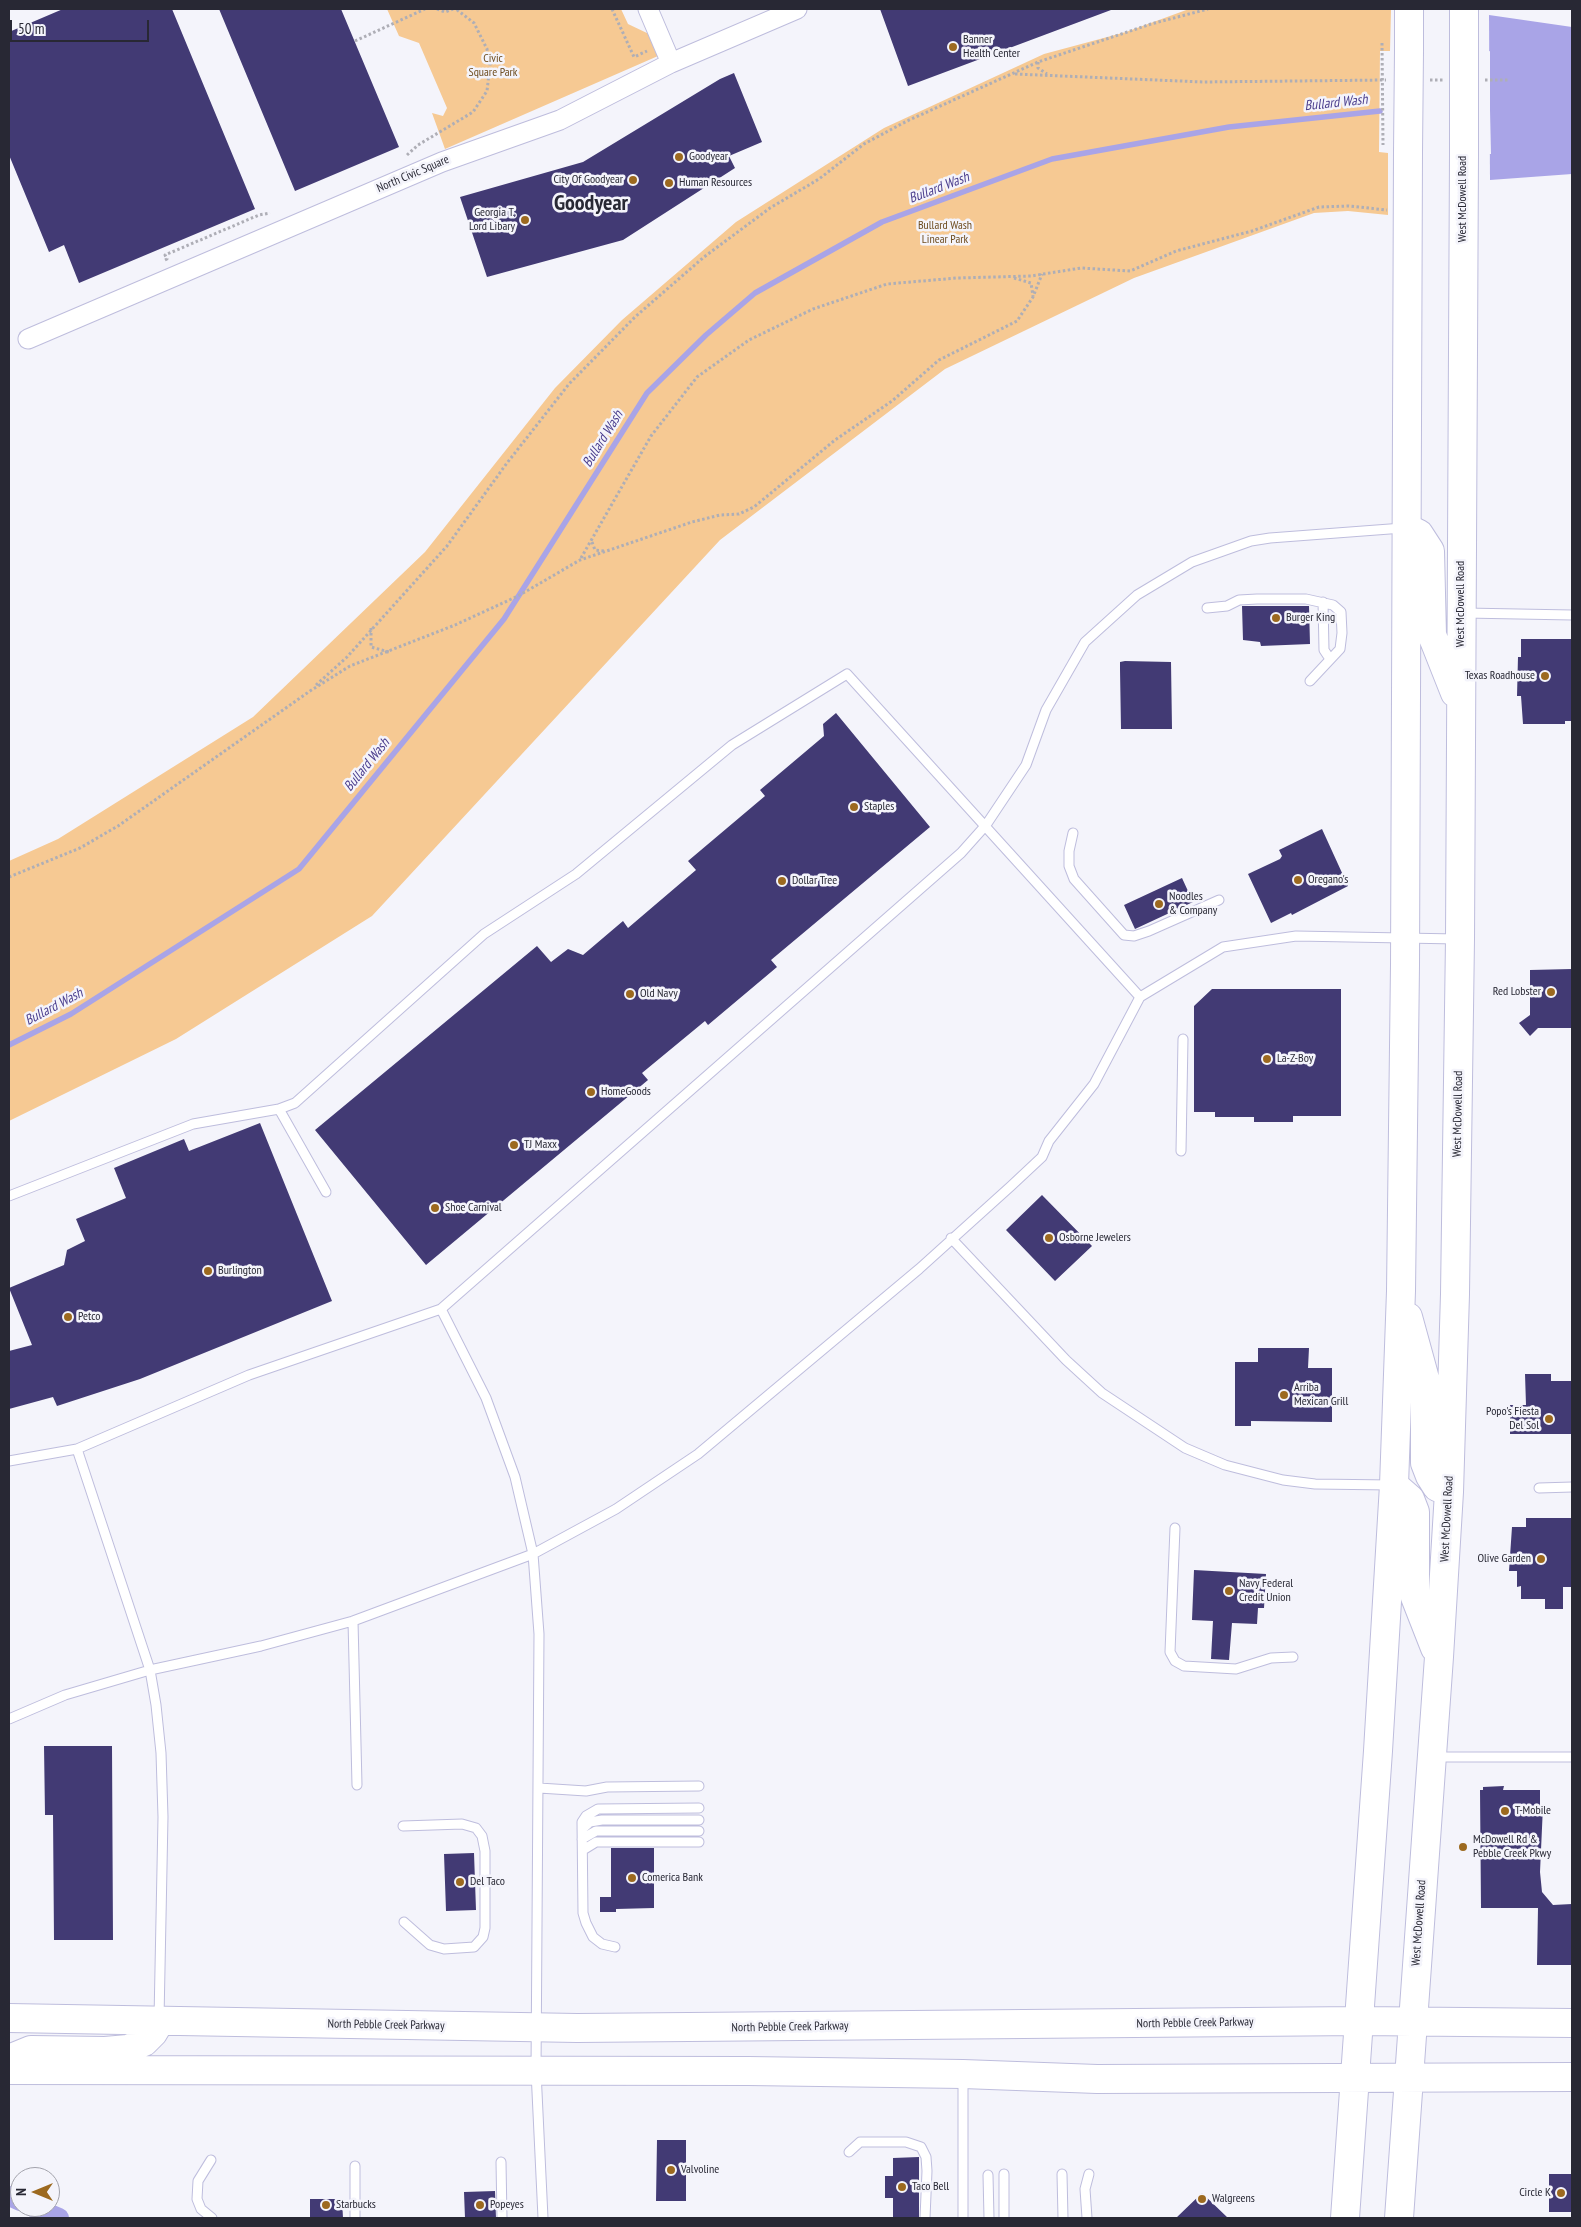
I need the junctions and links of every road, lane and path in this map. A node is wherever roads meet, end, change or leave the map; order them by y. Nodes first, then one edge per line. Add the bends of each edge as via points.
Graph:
1 (425, 9) edge
2 (437, 9) edge
3 (454, 9) edge
4 (648, 9) edge
5 (797, 9) edge
6 (1208, 9) edge
7 (1409, 9) edge
8 (1464, 9) edge
9 (355, 41) dead end
10 (1382, 43) dead end
11 (1038, 62) junction
12 (670, 63) junction
13 (1009, 74) junction
14 (1048, 75) junction
15 (1394, 80) dead end
16 (1423, 80) dead end
17 (1452, 80) dead end
18 (1481, 80) dead end
19 (1510, 80) dead end
20 (1396, 153) junction
21 (401, 158) dead end
22 (273, 212) dead end
23 (1407, 216) junction
24 (159, 263) dead end
25 (1042, 274) junction
26 (1012, 277) junction
27 (1033, 297) junction
28 (28, 339) dead end
29 (1407, 528) junction
30 (591, 541) junction
31 (608, 551) junction
32 (580, 560) junction
33 (1323, 602) junction
34 (1207, 608) dead end
35 (1461, 613) junction
36 (1572, 615) edge
37 (371, 628) junction
38 (389, 652) junction
39 (1330, 659) junction
40 (1310, 681) dead end
41 (310, 691) junction
42 (1461, 708) junction
43 (986, 825) junction
44 (1073, 832) dead end
45 (9, 877) edge
46 (1218, 900) dead end
47 (1405, 938) junction
48 (1460, 939) junction
49 (1140, 997) junction
50 (1183, 1039) dead end
51 (279, 1109) junction
52 (1182, 1151) dead end
53 (326, 1192) dead end
54 (9, 1196) edge
55 (952, 1238) junction
56 (1401, 1291) junction
57 (440, 1309) junction
58 (77, 1449) junction
59 (9, 1461) edge
60 (1394, 1485) junction
61 (1572, 1487) edge
62 (1539, 1488) dead end
63 (1448, 1492) junction
64 (1175, 1528) dead end
65 (533, 1554) junction
66 (353, 1621) junction
67 (1293, 1657) dead end
68 (1439, 1657) junction
69 (150, 1670) junction
70 (9, 1719) edge
71 (1432, 1757) junction
72 (1572, 1757) edge
73 (357, 1785) dead end
74 (699, 1786) dead end
75 (539, 1788) junction
76 (699, 1808) dead end
77 (699, 1820) dead end
78 (403, 1826) dead end
79 (582, 1829) junction
80 (699, 1831) dead end
81 (582, 1839) junction
82 (699, 1842) dead end
83 (583, 1850) junction
84 (404, 1922) dead end
85 (615, 1947) dead end
86 (9, 2018) edge
87 (1359, 2021) junction
88 (1412, 2022) junction
89 (159, 2023) junction
90 (1572, 2023) edge
91 (536, 2027) junction
92 (9, 2060) edge
93 (9, 2070) edge
94 (536, 2071) junction
95 (963, 2074) junction
96 (1572, 2077) edge
97 (1356, 2078) junction
98 (1409, 2078) junction
99 (850, 2152) dead end
100 (211, 2160) dead end
101 (501, 2162) dead end
102 (355, 2166) dead end
103 (1004, 2174) dead end
104 (1062, 2174) dead end
105 (1089, 2174) dead end
106 (988, 2175) dead end
107 (212, 2218) edge
108 (354, 2218) edge
109 (502, 2218) edge
110 (543, 2218) edge
111 (926, 2218) edge
112 (963, 2218) edge
113 (989, 2218) edge
114 (1004, 2218) edge
115 (1063, 2218) edge
116 (1087, 2218) edge
117 (1345, 2218) edge
118 (1399, 2218) edge

1 - 9 path
2 - 3 path via 445,12
3 - 21 path via 474,24 487,49 490,65 487,91 473,112
4 - 12 street
5 - 12 street, North Civic Square
6 - 11 path via 1150,24
7 - 20 main road, bridge via 1409,51
8 - 35 main road, West McDowell Road, bridge
10 - 20 path, bridge
11 - 13 path
11 - 14 path via 1038,68
12 - 28 street, North Civic Square via 560,120 442,162
13 - 14 path
13 - 37 path via 864,144 819,179 770,208 704,257 635,317 570,384 447,546
14 - 15 path via 1203,82
16 - 17 path
18 - 19 path
20 - 23 main road
22 - 24 path via 165,255 167,259
23 - 25 path via 1383,209 1319,207 1252,231 1176,252 1130,271 1081,268
23 - 29 main road
25 - 26 path
25 - 27 path
26 - 27 path via 1031,283
26 - 30 path via 887,284 813,309 749,340 697,377 651,436
27 - 31 path via 1017,321 939,360 892,401 835,440 754,507 738,514 692,522
29 - 42 main road via 1418,534 1430,551 1432,635
29 - 43 lane via 1251,541 1192,562 1137,595 1085,642 1046,710 1026,765
29 - 47 main road
30 - 31 path via 595,550
30 - 32 path
31 - 32 path
32 - 38 path via 518,596
33 - 34 lane via 1306,599 1239,600 1227,606
33 - 39 lane via 1324,650
33 - 39 lane via 1341,612 1340,649
35 - 36 lane
35 - 42 main road, West McDowell Road
37 - 38 path via 371,646
37 - 41 path via 347,657
38 - 41 path via 350,666
39 - 40 lane
41 - 45 path via 118,826 80,848
42 - 48 main road, West McDowell Road
43 - 49 lane
43 - 51 lane via 847,674 732,746 576,874 484,934 295,1103
43 - 57 lane via 961,853
44 - 46 lane via 1069,866 1074,879 1124,935 1149,932
47 - 48 lane
47 - 49 lane via 1296,936 1223,947
47 - 56 main road
48 - 63 main road, West McDowell Road
49 - 55 lane via 1094,1084 1049,1141 1042,1157
50 - 52 lane
51 - 53 lane
51 - 54 lane via 193,1124
55 - 60 lane via 1066,1360 1102,1393 1185,1448 1225,1465 1283,1480 1315,1484
55 - 65 lane via 698,1454 616,1509
56 - 60 main road
56 - 63 main road via 1425,1379 1425,1463 1437,1488
57 - 58 lane via 249,1375
57 - 65 lane via 486,1398 515,1477
58 - 59 lane
58 - 69 lane
60 - 68 main road via 1410,1499 1416,1512 1416,1597
60 - 87 main road
61 - 62 lane
63 - 68 main road, West McDowell Road
64 - 67 lane via 1170,1652 1175,1661 1184,1666 1236,1669 1271,1658
65 - 66 lane
65 - 75 lane via 540,1634
66 - 69 lane via 261,1646
66 - 73 lane
68 - 71 main road, West McDowell Road
69 - 70 lane via 65,1695
69 - 89 lane via 162,1781
71 - 72 lane
71 - 88 main road, West McDowell Road
74 - 75 lane via 586,1790
75 - 91 lane
76 - 79 lane via 598,1809 586,1816
77 - 79 lane via 602,1820 590,1822
78 - 84 lane via 462,1824 476,1828 482,1836 485,1851 485,1928 483,1937 474,1947 444,1949 430,1945
79 - 81 lane
80 - 81 lane via 596,1831
81 - 83 lane
82 - 83 lane via 596,1842
83 - 85 lane via 586,1923 593,1937 602,1944
86 - 89 main road, North Pebble Creek Parkway
87 - 88 main road, North Pebble Creek Parkway
87 - 91 main road, North Pebble Creek Parkway
87 - 97 main road
88 - 90 main road, North Pebble Creek Parkway
88 - 98 main road, West McDowell Road
89 - 91 main road, North Pebble Creek Parkway
89 - 92 main road via 144,2042 128,2049 31,2050
91 - 94 lane
93 - 94 main road
94 - 95 main road
94 - 110 lane
95 - 97 main road via 1097,2079
95 - 112 lane
96 - 98 main road
97 - 98 main road
97 - 117 main road
98 - 118 main road, West McDowell Road
99 - 111 lane via 860,2142 906,2142 921,2147 927,2171
100 - 107 lane via 198,2181 197,2199 201,2209
101 - 109 lane
102 - 108 lane
103 - 114 lane
104 - 115 lane
105 - 116 lane via 1085,2189
106 - 113 lane

